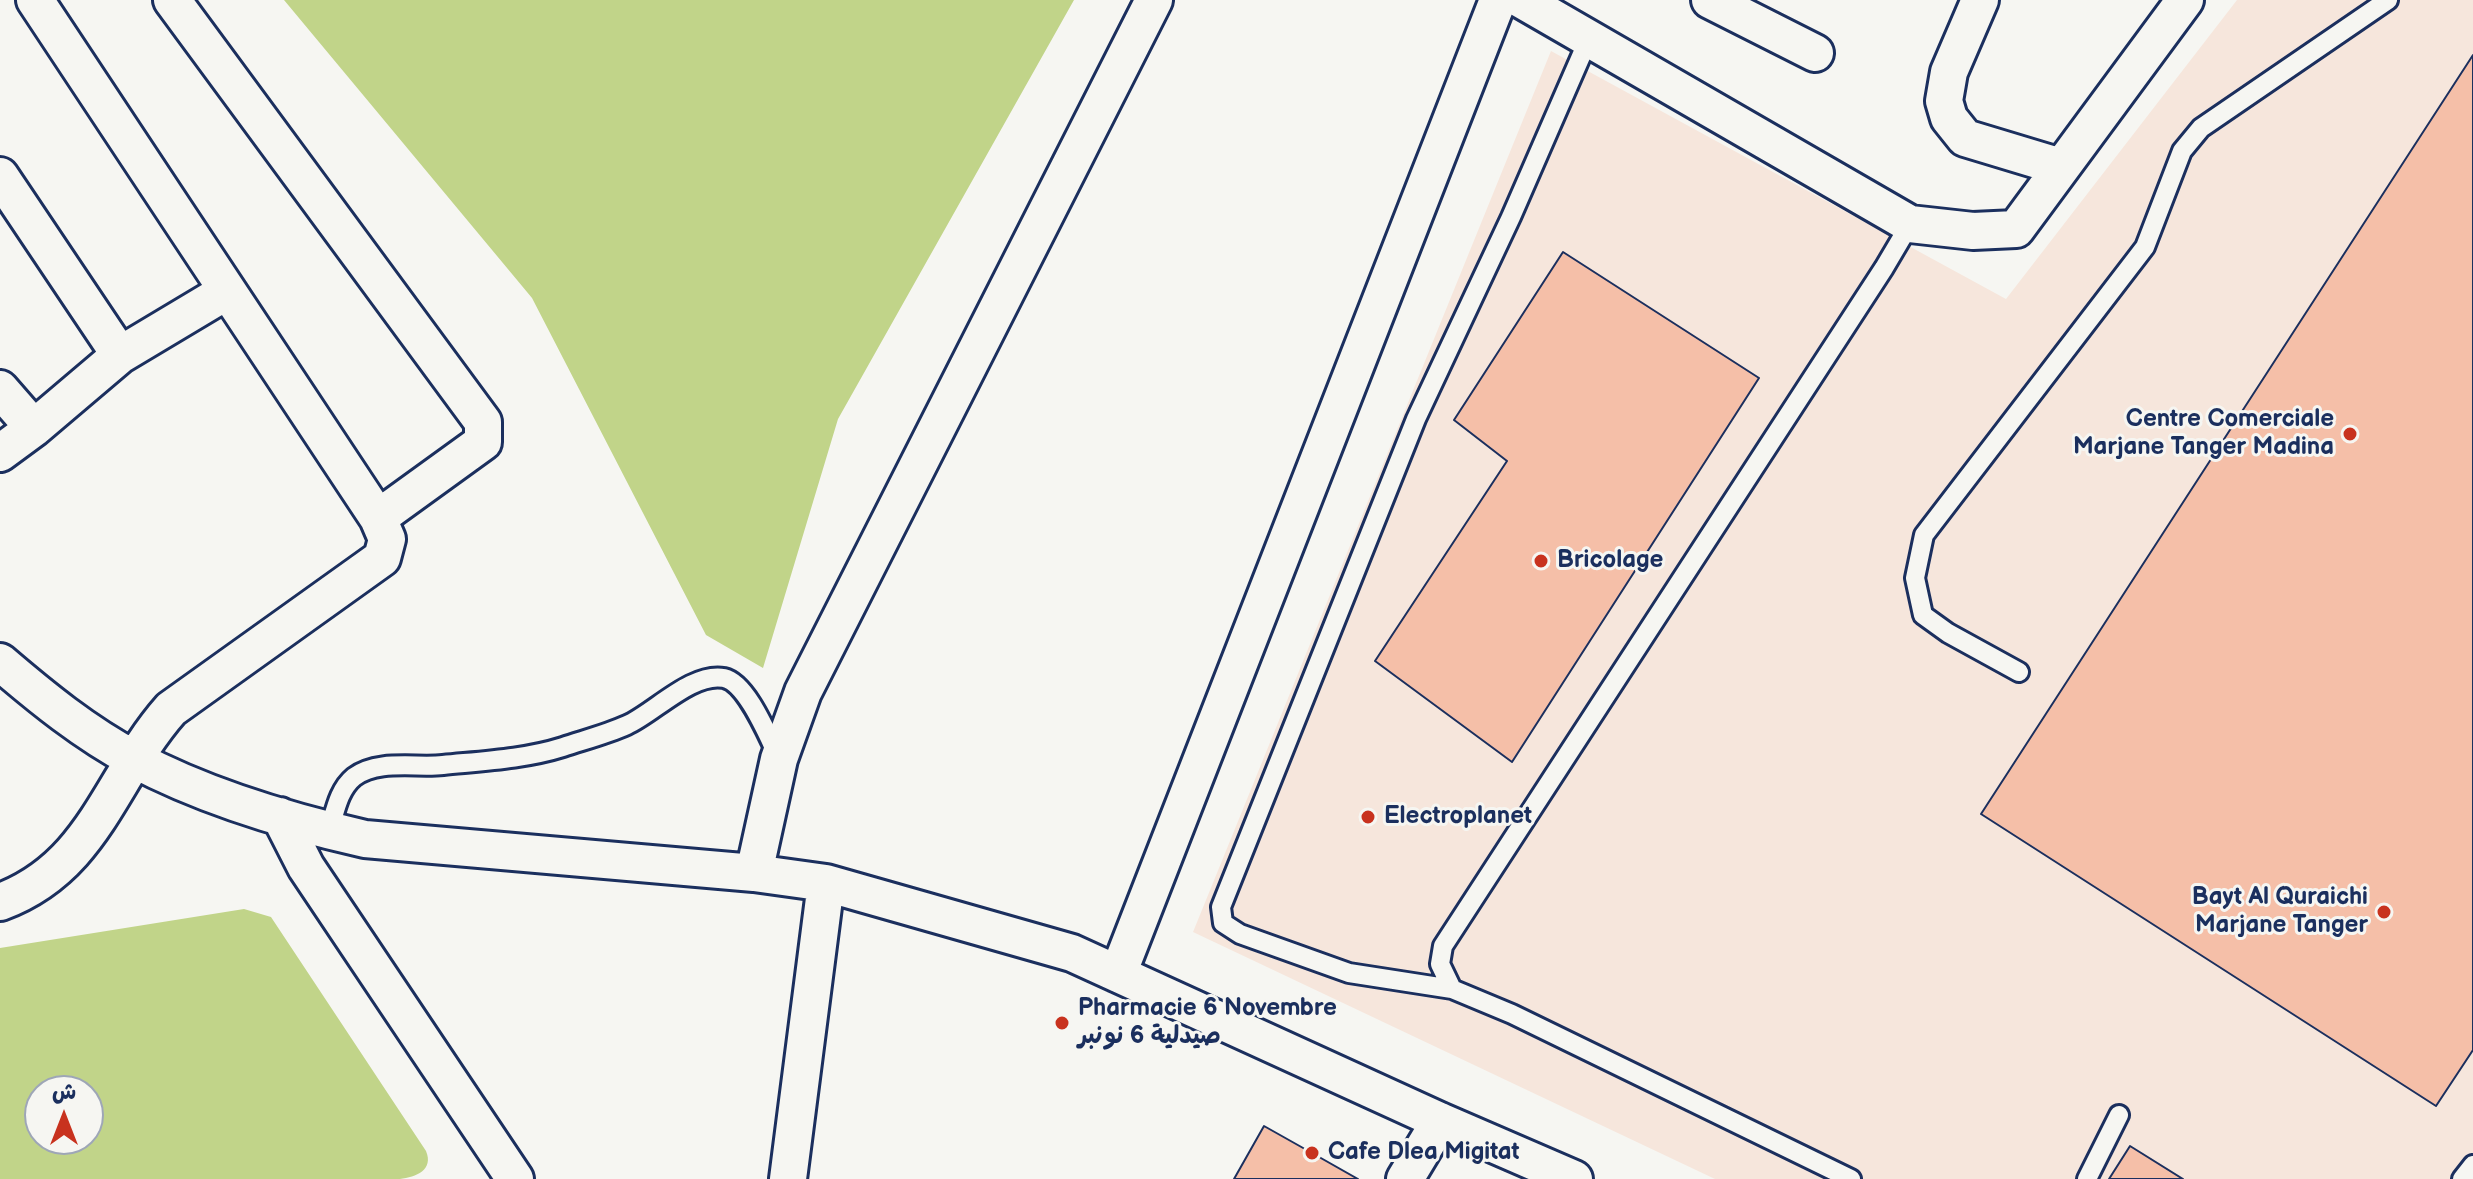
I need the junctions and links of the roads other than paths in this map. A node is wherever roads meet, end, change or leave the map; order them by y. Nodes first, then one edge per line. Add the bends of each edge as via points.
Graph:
1 (35, 0) edge
2 (172, 0) edge
3 (1154, 0) edge
4 (1498, 0) edge
5 (1522, 0) edge
6 (1710, 0) edge
7 (1980, 0) edge
8 (2185, 0) edge
9 (2388, 0) edge
10 (1589, 38) junction
11 (1815, 53) dead end
12 (2061, 167) junction
13 (0, 176) edge
14 (1910, 224) junction
15 (227, 291) junction
16 (120, 355) junction
17 (0, 389) edge
18 (34, 428) junction
19 (0, 453) edge
20 (378, 518) junction
21 (0, 662) edge
22 (2019, 672) dead end
23 (133, 759) junction
24 (779, 759) junction
25 (280, 816) junction
26 (329, 831) junction
27 (754, 873) junction
28 (826, 883) junction
29 (0, 902) edge
30 (1118, 974) junction
31 (1452, 989) junction
32 (2119, 1115) dead end
33 (1440, 1121) junction
34 (2473, 1165) edge
35 (515, 1179) edge
36 (788, 1179) edge
37 (1405, 1179) edge
38 (1574, 1179) edge
39 (1851, 1179) edge
40 (2087, 1179) edge
41 (2462, 1179) edge

1 - 15 street
2 - 20 street via 483,422 483,442
3 - 24 street via 810,678
4 - 30 street
5 - 10 street
6 - 11 street
7 - 12 street via 1949,72 1944,101 1949,118 1965,138
8 - 12 street
9 - 22 lane via 2201,128 2182,151 2145,247 1924,535 1915,578 1923,615
10 - 14 street
10 - 31 lane via 1416,419 1221,907 1223,923 1240,934 1349,973
12 - 14 street via 2016,229 1973,231
13 - 16 street
14 - 31 lane via 1443,946 1440,964
15 - 16 street
15 - 20 street
16 - 18 street
17 - 18 street
18 - 19 street
20 - 23 street via 387,539 382,558 171,709
21 - 23 street via 50,705
23 - 25 street via 222,799
23 - 29 street via 89,834 65,863 36,886
24 - 26 lane via 739,688 727,678 714,677 672,695 628,724 561,747 497,759 366,770 341,794
24 - 27 street
25 - 26 street
25 - 35 street via 306,867
26 - 27 street via 365,839
27 - 28 street
28 - 30 street via 1072,953
28 - 36 street
30 - 33 street
31 - 39 lane
32 - 40 lane
33 - 37 street
33 - 38 street
34 - 41 lane

